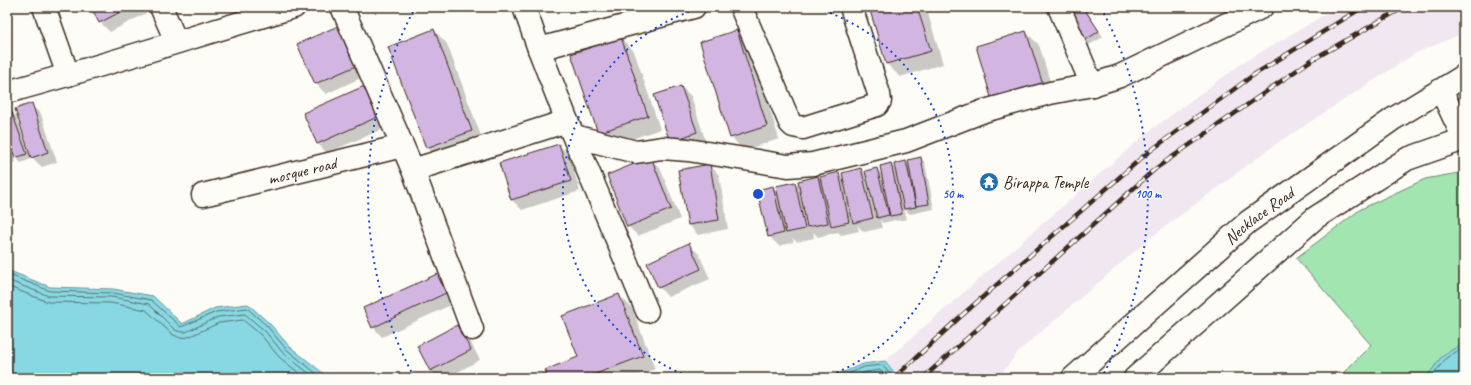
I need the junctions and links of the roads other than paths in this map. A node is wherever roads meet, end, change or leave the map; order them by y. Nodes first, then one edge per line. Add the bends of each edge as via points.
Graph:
1 (44, 7) edge
2 (162, 7) edge
3 (294, 7) edge
4 (342, 7) edge
5 (524, 7) edge
6 (694, 7) edge
7 (741, 7) edge
8 (851, 7) edge
9 (1059, 7) edge
10 (1262, 7) edge
11 (176, 41) junction
12 (539, 49) junction
13 (68, 75) junction
14 (1464, 76) edge
15 (1092, 85) junction
16 (1441, 90) junction
17 (7, 92) edge
18 (571, 128) junction
19 (1464, 139) edge
20 (402, 146) junction
21 (413, 170) junction
22 (203, 195) dead end
23 (647, 311) dead end
24 (472, 329) dead end
25 (1080, 371) edge
26 (1135, 378) edge

1 - 13 street
2 - 11 street
3 - 11 street
4 - 20 street
5 - 12 street
6 - 12 street
7 - 8 street via 790,124 803,128 877,105 880,101
9 - 15 street
10 - 15 street via 1120,76
11 - 13 street
12 - 18 street
13 - 17 street
14 - 16 street, Necklace Road
15 - 18 street via 1050,93 984,112 906,141 812,164 788,166 688,150 662,148 636,152
16 - 19 street
16 - 25 street, Necklace Road via 1393,119 1248,222
18 - 21 street
18 - 23 street
19 - 26 street, Necklace Road via 1407,159 1315,218
20 - 21 street
20 - 22 street, mosque road
21 - 24 street

